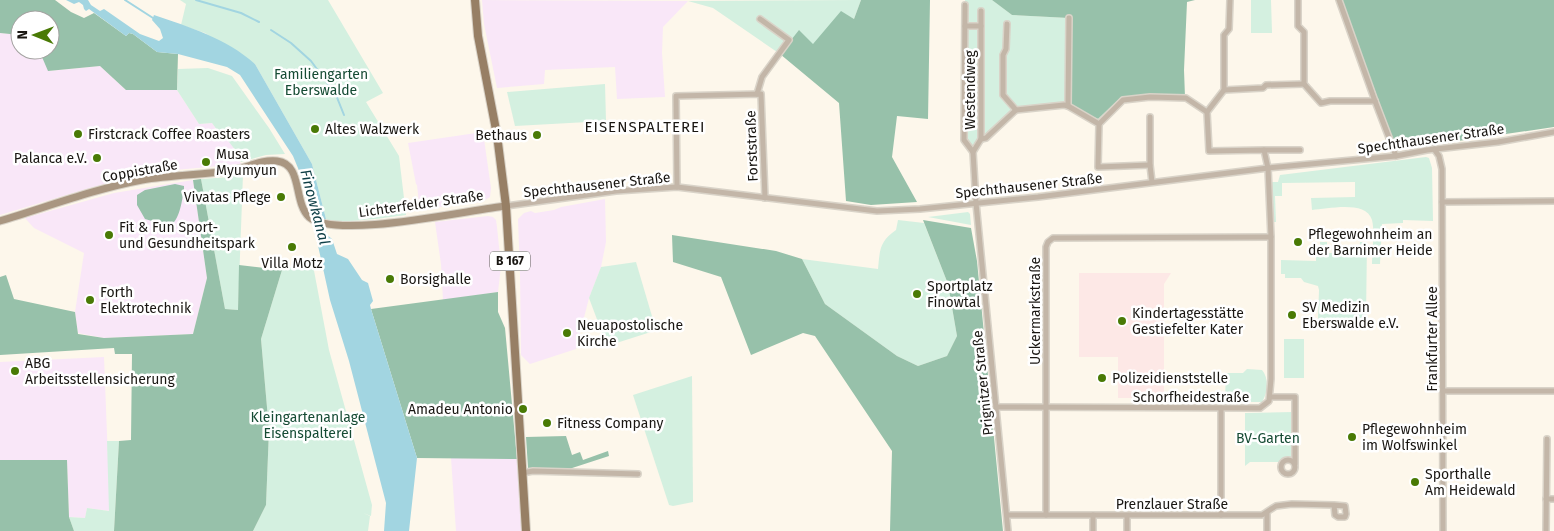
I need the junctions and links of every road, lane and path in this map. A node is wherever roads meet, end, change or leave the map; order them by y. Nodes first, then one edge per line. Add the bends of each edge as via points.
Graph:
1 (475, 0) edge
2 (1230, 0) edge
3 (1298, 0) edge
4 (1339, 0) edge
5 (965, 6) dead end
6 (981, 11) dead end
7 (1069, 18) dead end
8 (760, 19) dead end
9 (1007, 24) dead end
10 (965, 26) junction
11 (981, 26) junction
12 (1304, 84) junction
13 (1224, 90) junction
14 (759, 94) junction
15 (1375, 101) junction
16 (1068, 106) junction
17 (1016, 110) junction
18 (1207, 112) junction
19 (1150, 117) dead end
20 (1099, 124) junction
21 (1554, 132) edge
22 (981, 139) junction
23 (1434, 149) junction
24 (1264, 150) junction
25 (1300, 150) dead end
26 (972, 152) junction
27 (1396, 156) junction
28 (287, 164) joint
29 (1150, 165) junction
30 (1268, 168) junction
31 (1152, 182) junction
32 (677, 187) junction
33 (765, 198) junction
34 (1554, 200) edge
35 (1442, 202) junction
36 (976, 203) junction
37 (506, 206) junction
38 (0, 221) edge
39 (1271, 238) junction
40 (1443, 391) junction
41 (1554, 391) edge
42 (1270, 397) junction
43 (997, 407) junction
44 (1046, 407) junction
45 (1221, 408) junction
46 (1548, 439) dead end
47 (1295, 464) dead end
48 (522, 473) junction
49 (638, 474) dead end
50 (1546, 499) junction
51 (1554, 499) edge
52 (1334, 505) dead end
53 (1267, 513) junction
54 (1007, 515) junction
55 (1046, 515) junction
56 (1093, 515) junction
57 (1221, 515) junction
58 (1127, 516) junction
59 (526, 531) edge
60 (1008, 531) edge
61 (1093, 531) edge
62 (1127, 531) edge
63 (1266, 531) edge
64 (1443, 531) edge
65 (1546, 531) edge

1 - 37 main road, B 167 via 478,36 498,135
2 - 13 street via 1229,28 1224,34
3 - 12 street via 1298,26 1304,32
4 - 15 street
5 - 10 street, Westendweg
6 - 11 street, Westendweg
7 - 16 street
8 - 14 street via 789,40 762,77
9 - 17 street via 1003,96
10 - 11 street
10 - 26 street, Westendweg via 964,140
11 - 22 street, Westendweg
12 - 13 street
12 - 15 street via 1322,103
13 - 18 street
14 - 32 street via 676,96
14 - 33 street, Forststraße
15 - 27 street
16 - 17 street
16 - 20 street
17 - 22 street
18 - 20 street via 1186,98 1123,100
18 - 24 street via 1209,151
19 - 29 street
20 - 29 street via 1098,167
21 - 23 street, Spechthausener Straße
22 - 26 street, Westendweg
23 - 27 street, Spechthausener Straße
23 - 35 street, Frankfurter Allee via 1442,169
24 - 25 street
24 - 30 street
26 - 36 street, Westendweg
27 - 30 street, Spechthausener Straße
28 - 37 main road, Lichterfelder Straße via 294,176 302,207 308,216 323,224 367,226
28 - 38 main road, Coppistraße via 271,161 232,171 135,181
29 - 31 street
30 - 31 street, Spechthausener Straße
30 - 39 street
31 - 36 street, Spechthausener Straße
32 - 33 street, Spechthausener Straße
32 - 37 street, Spechthausener Straße via 616,191
33 - 36 street, Spechthausener Straße via 877,211
34 - 35 street
35 - 40 street, Frankfurter Allee
36 - 43 street, Prignitzer Straße
37 - 48 main road, B 167
39 - 42 street
39 - 44 street, Uckermarkstraße via 1053,238 1046,247
40 - 41 street
40 - 64 street, Frankfurter Allee
42 - 45 street, Schorfheidestraße via 1260,408
42 - 47 street via 1294,396
43 - 44 street, Schorfheidestraße
43 - 54 street, Prignitzer Straße
44 - 45 street, Schorfheidestraße
44 - 55 street, Uckermarkstraße
45 - 57 street
46 - 50 street
48 - 49 street
48 - 59 main road, B 167
50 - 51 street
50 - 65 street
52 - 53 street, Prenzlauer Straße via 1292,504 1276,506
53 - 57 street, Prenzlauer Straße
53 - 63 street
54 - 55 street, Prenzlauer Straße
54 - 60 street, Prignitzer Straße
55 - 56 street, Prenzlauer Straße
56 - 58 street, Prenzlauer Straße
56 - 61 street
57 - 58 street, Prenzlauer Straße
58 - 62 street

